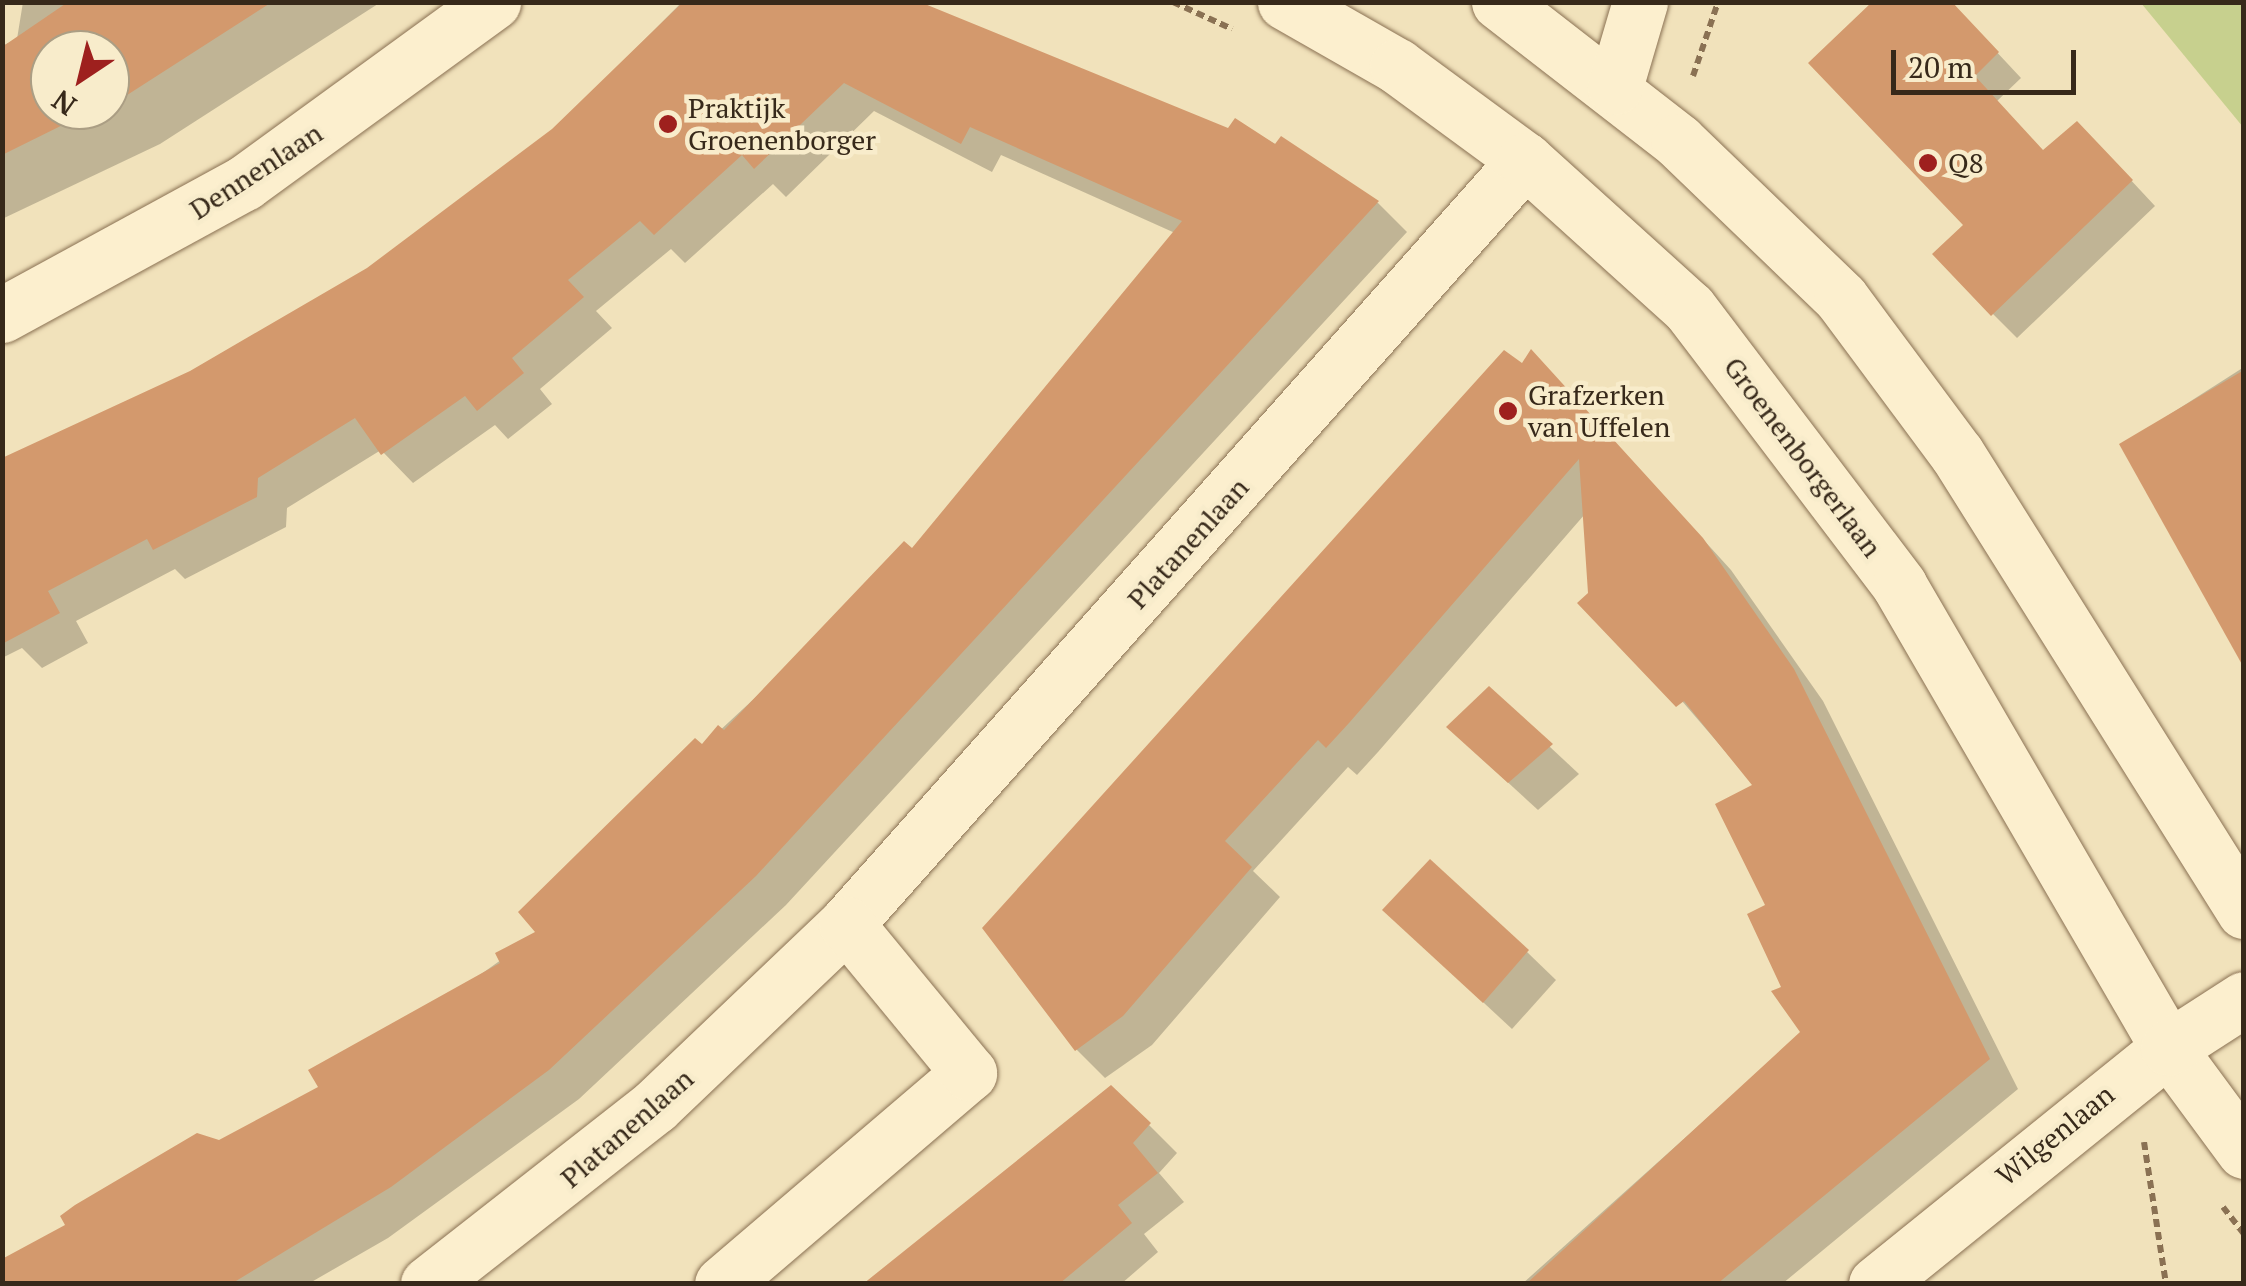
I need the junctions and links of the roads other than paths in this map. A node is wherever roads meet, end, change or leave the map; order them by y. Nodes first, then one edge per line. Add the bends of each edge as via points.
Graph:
1 (493, 2) edge
2 (1285, 2) edge
3 (1640, 2) edge
4 (1512, 4) edge
5 (1616, 87) junction
6 (1525, 160) junction
7 (2, 315) edge
8 (2244, 911) edge
9 (846, 924) junction
10 (2244, 999) edge
11 (2168, 1048) junction
12 (2244, 1151) edge
13 (438, 1281) edge
14 (722, 1284) edge
15 (1876, 1284) edge

1 - 7 street, Dennenlaan via 244,183
2 - 6 street, Groenenborgerlaan via 1397,66
3 - 5 street
4 - 5 street
5 - 8 street via 1841,298 1958,454
6 - 9 street, Platanenlaan
6 - 11 street, Groenenborgerlaan via 1689,308 1818,470 1899,585
9 - 13 street, Platanenlaan via 655,1106
9 - 14 street via 969,1074
10 - 11 street, Wilgenlaan
11 - 12 street, Groenenborgerlaan
11 - 15 street, Wilgenlaan

